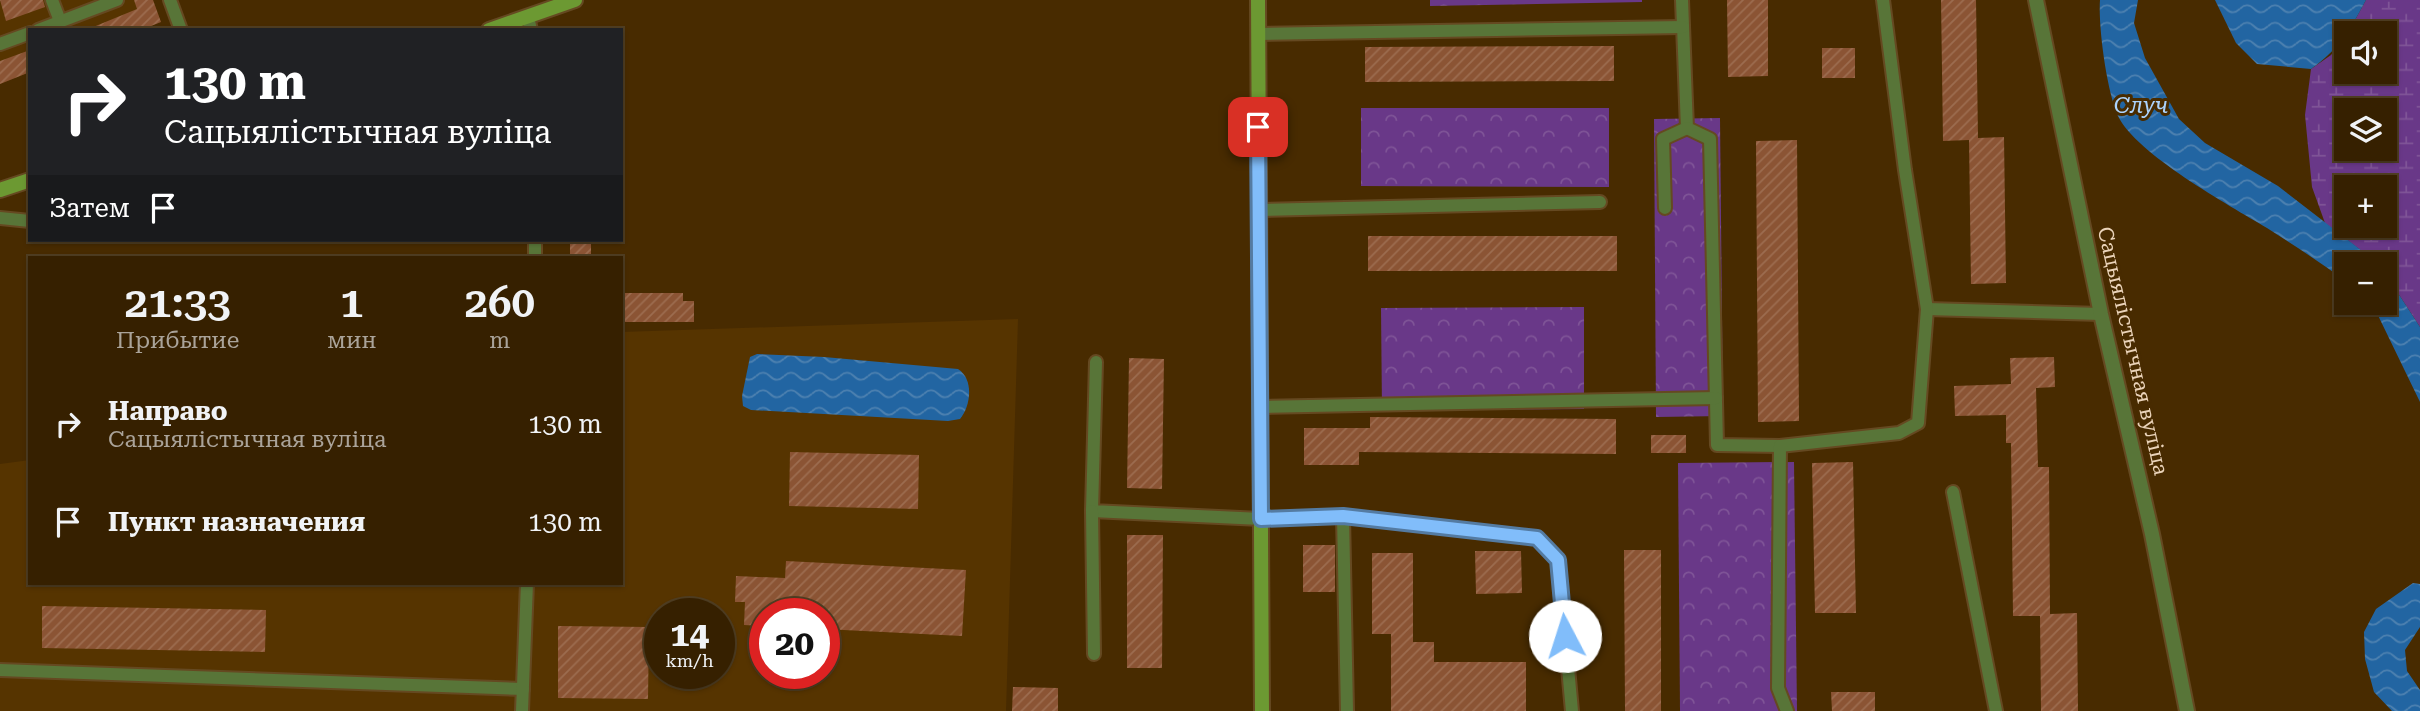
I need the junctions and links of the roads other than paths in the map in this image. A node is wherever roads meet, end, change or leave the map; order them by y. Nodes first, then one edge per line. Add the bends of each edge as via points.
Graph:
1 (52, 0) edge
2 (117, 0) edge
3 (170, 0) edge
4 (575, 0) edge
5 (1258, 0) edge
6 (1682, 0) edge
7 (1883, 0) edge
8 (2036, 0) edge
9 (61, 21) junction
10 (529, 24) edge
11 (1683, 27) junction
12 (43, 28) edge
13 (180, 28) edge
14 (502, 28) edge
15 (28, 34) edge
16 (1258, 34) junction
17 (0, 44) edge
18 (1687, 128) junction
19 (28, 181) edge
20 (0, 190) edge
21 (1600, 202) dead end
22 (1665, 208) dead end
23 (1259, 210) junction
24 (0, 218) edge
25 (28, 221) edge
26 (1927, 309) junction
27 (2101, 314) junction
28 (1096, 362) dead end
29 (1716, 398) junction
30 (1260, 407) junction
31 (1780, 446) junction
32 (1953, 492) dead end
33 (1092, 511) junction
34 (1343, 516) junction
35 (1261, 519) junction
36 (527, 585) edge
37 (1094, 654) dead end
38 (0, 669) edge
39 (0, 681) edge
40 (523, 689) junction
41 (522, 711) edge
42 (1262, 711) edge
43 (1347, 711) edge
44 (1572, 711) edge
45 (1787, 711) edge
46 (1996, 711) edge
47 (2187, 711) edge

1 - 9 lane
2 - 9 lane
3 - 13 lane
4 - 10 main road
5 - 16 main road
6 - 11 lane
7 - 26 lane
8 - 27 street, Сацыялістычная вуліца
9 - 12 lane
10 - 14 main road
11 - 16 lane
11 - 18 lane
15 - 17 lane
16 - 23 main road
18 - 22 lane via 1663,139
18 - 29 lane via 1710,139
19 - 20 main road
21 - 23 lane
23 - 30 main road
24 - 25 lane
26 - 27 lane
26 - 31 lane via 1917,423 1899,433
27 - 47 street, Сацыялістычная вуліца
28 - 33 lane
29 - 30 lane
29 - 31 lane via 1717,445
30 - 35 main road
31 - 45 lane via 1778,688
32 - 46 lane
33 - 35 lane
33 - 37 lane
34 - 35 lane
34 - 43 lane
34 - 44 lane via 1537,538 1558,560
35 - 42 main road
36 - 40 lane
38 - 39 lane
38 - 40 lane
40 - 41 lane

